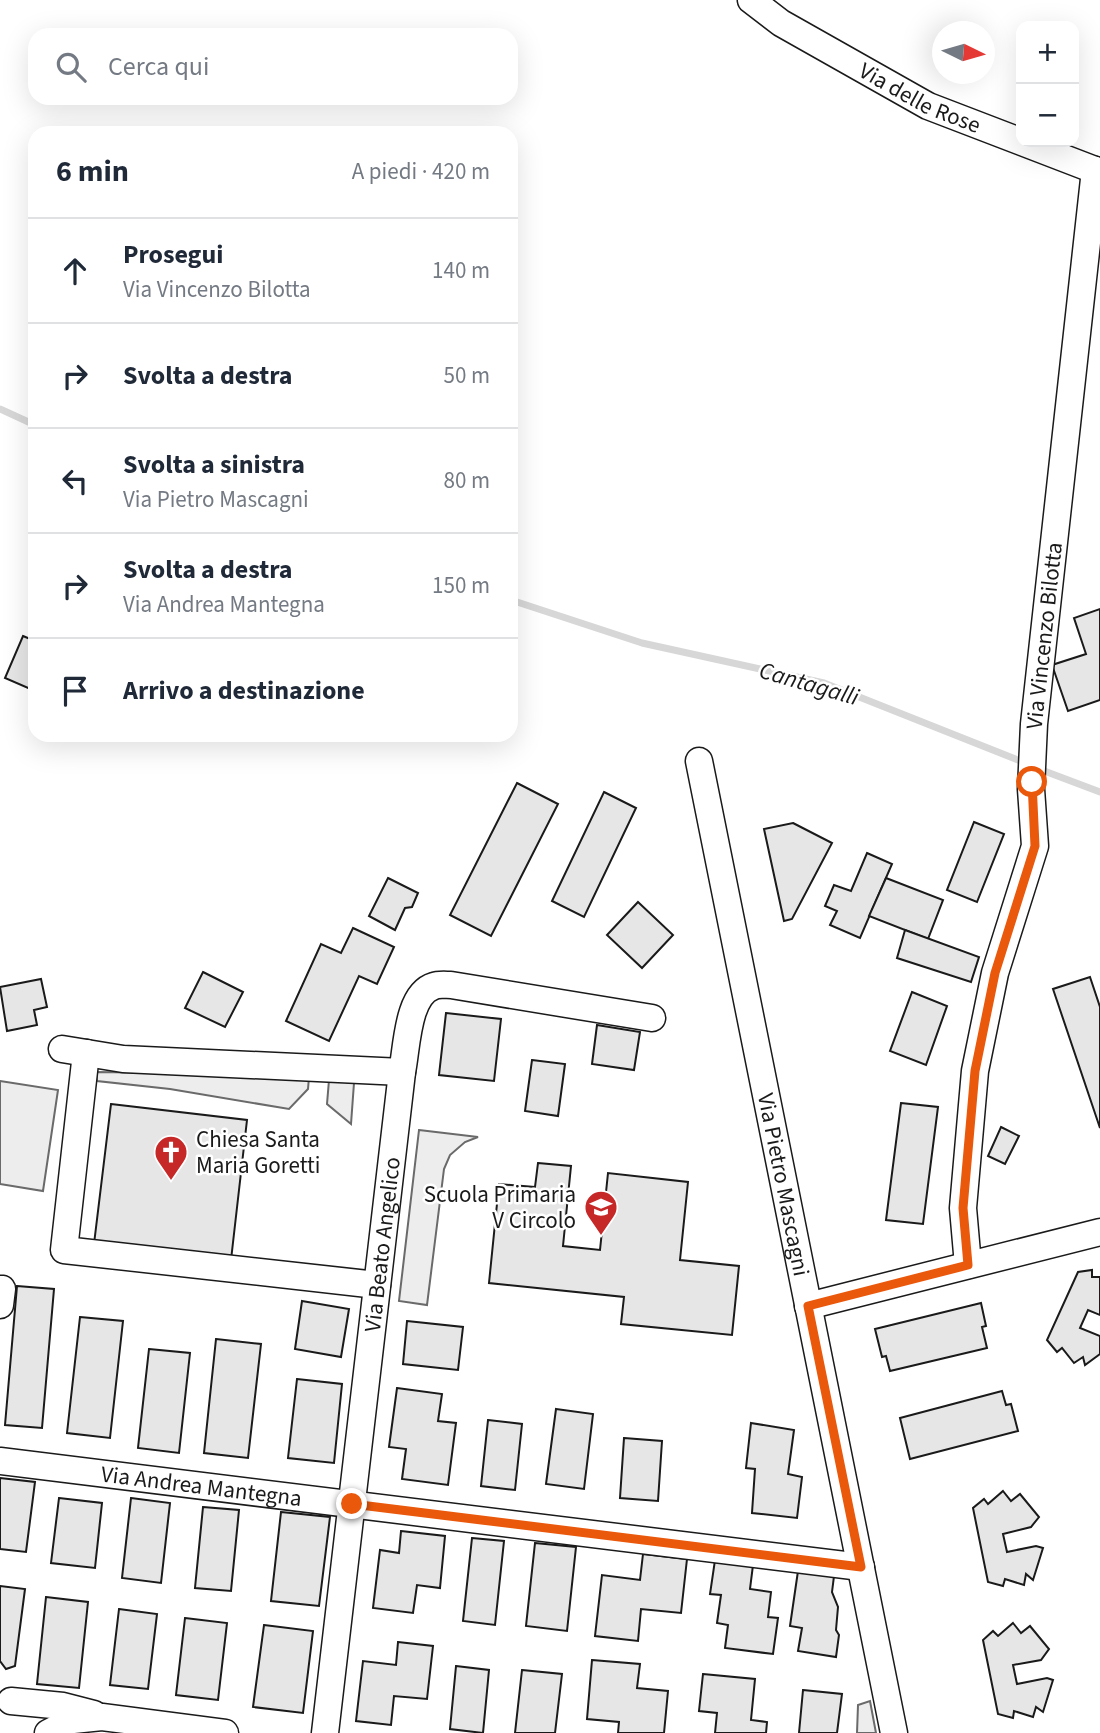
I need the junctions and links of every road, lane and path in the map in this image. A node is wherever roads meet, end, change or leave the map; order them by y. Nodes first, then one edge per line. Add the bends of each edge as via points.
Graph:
1 (751, 0) edge
2 (1097, 171) edge
3 (699, 761) dead end
4 (652, 1018) dead end
5 (402, 1072) junction
6 (1100, 1232) edge
7 (968, 1265) junction
8 (377, 1285) junction
9 (808, 1306) junction
10 (0, 1461) edge
11 (352, 1504) junction
12 (861, 1567) junction
13 (6, 1698) edge
14 (102, 1717) junction
15 (34, 1733) edge
16 (48, 1733) edge
17 (225, 1733) edge
18 (325, 1733) edge
19 (894, 1733) edge

1 - 2 street, Via delle Rose via 781,23 928,106
2 - 7 street, Via Vincenzo Bilotta via 1034,724 1035,846 995,973 975,1071 963,1208
3 - 9 street, Via Pietro Mascagni
4 - 5 street, Via Beato Angelico via 435,985 421,994 414,1007
5 - 8 street, Via Beato Angelico
5 - 8 street via 123,1059 74,1051 64,1250
6 - 7 street
7 - 9 street
8 - 11 street, Via Beato Angelico
9 - 12 street, Via Pietro Mascagni
10 - 11 street, Via Andrea Mantegna
11 - 12 street, Via Andrea Mantegna
11 - 18 street, Via Beato Angelico
12 - 19 street, Via Pietro Mascagni
13 - 14 street
13 - 15 street via 24,1713
14 - 16 street via 73,1720
14 - 17 street

